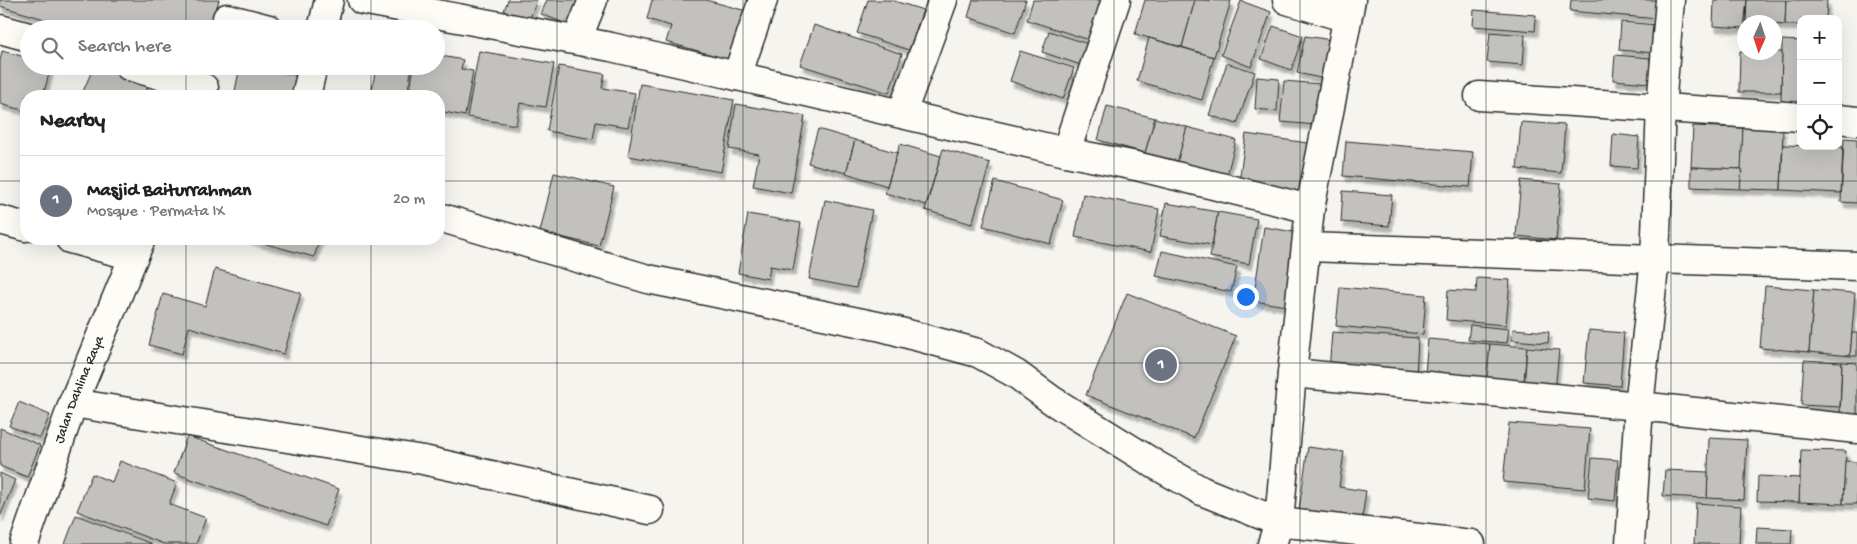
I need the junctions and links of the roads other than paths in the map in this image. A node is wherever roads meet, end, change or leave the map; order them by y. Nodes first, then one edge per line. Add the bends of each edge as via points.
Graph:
1 (329, 0) edge
2 (362, 0) edge
3 (592, 0) edge
4 (763, 0) edge
5 (943, 0) edge
6 (1116, 0) edge
7 (1287, 0) edge
8 (1670, 0) edge
9 (425, 6) edge
10 (1349, 9) edge
11 (228, 16) edge
12 (241, 20) edge
13 (324, 20) edge
14 (0, 29) edge
15 (20, 35) edge
16 (577, 40) junction
17 (169, 75) edge
18 (311, 75) edge
19 (737, 76) junction
20 (205, 83) edge
21 (307, 90) edge
22 (1479, 96) dead end
23 (1661, 107) junction
24 (902, 113) junction
25 (1797, 117) edge
26 (1842, 119) edge
27 (1857, 121) edge
28 (1066, 152) junction
29 (1310, 209) junction
30 (445, 219) edge
31 (0, 220) edge
32 (20, 225) edge
33 (120, 245) edge
34 (137, 247) edge
35 (1307, 247) junction
36 (1655, 258) junction
37 (1857, 266) edge
38 (1292, 373) junction
39 (73, 403) junction
40 (1639, 406) junction
41 (1857, 429) edge
42 (650, 510) dead end
43 (1276, 533) edge
44 (1435, 542) edge
45 (24, 544) edge
46 (1471, 544) edge
47 (1630, 544) edge

1 - 13 street
2 - 9 street
3 - 16 street
4 - 19 street
5 - 24 street
6 - 28 street
7 - 10 street
8 - 23 street
9 - 16 street
10 - 29 street
11 - 12 street
14 - 15 street
16 - 19 street
17 - 20 street
18 - 21 street
19 - 24 street
22 - 23 street
23 - 25 street
23 - 36 street
24 - 28 street
26 - 27 street
28 - 29 street
29 - 35 street
30 - 43 street via 648,279 882,327 978,353 1016,374 1156,466
31 - 32 street
33 - 34 street
34 - 39 street, Jalan Dahlina Raya
35 - 36 street
35 - 38 street
36 - 37 street
36 - 40 street
38 - 40 street
38 - 43 street
39 - 42 street via 423,460
39 - 45 street, Jalan Dahlina Raya
40 - 41 street
40 - 47 street
43 - 44 street
44 - 46 street

